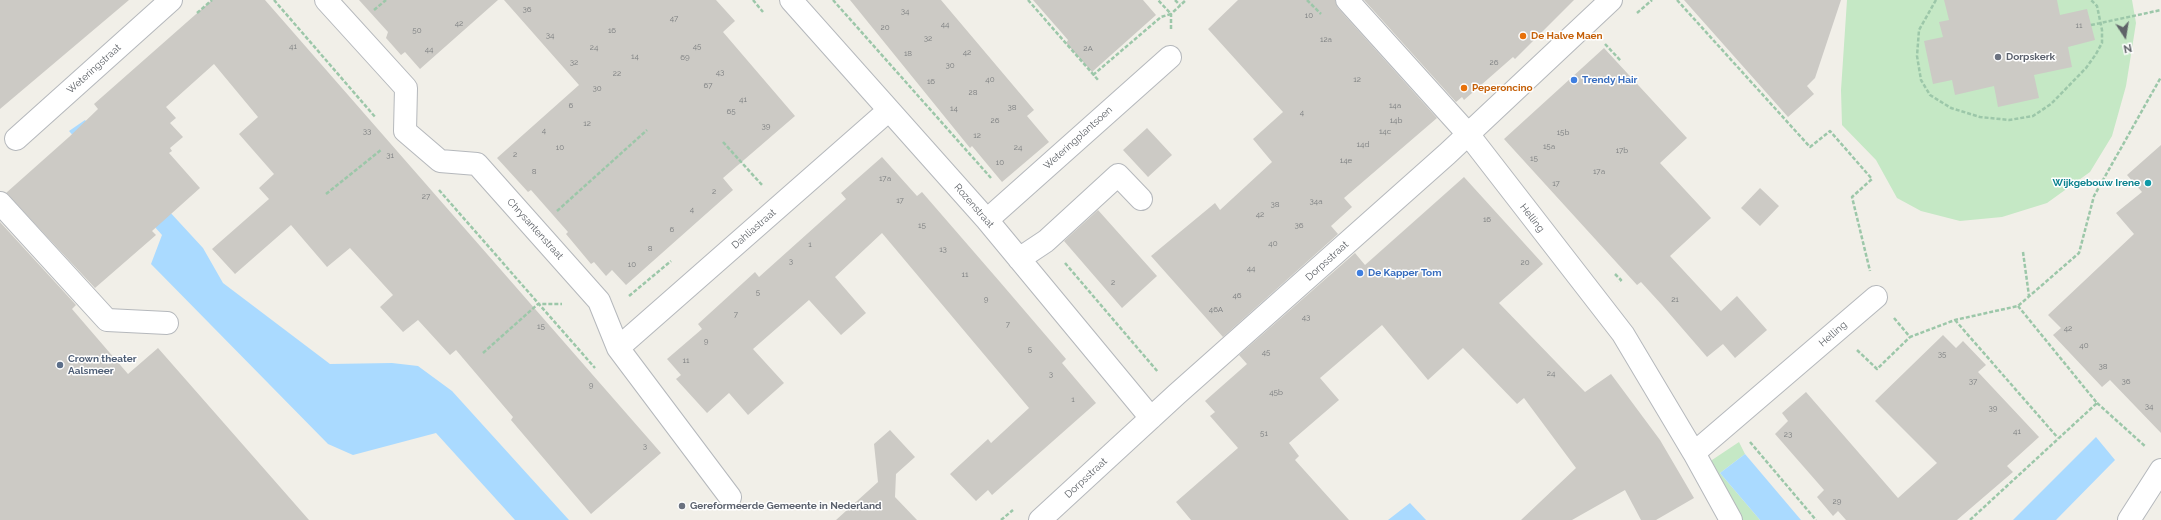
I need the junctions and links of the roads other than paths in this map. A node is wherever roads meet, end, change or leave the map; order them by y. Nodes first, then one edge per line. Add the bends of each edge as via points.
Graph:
1 (171, 0) edge
2 (326, 0) edge
3 (791, 0) edge
4 (1347, 0) edge
5 (1612, 0) edge
6 (1170, 57) road end
7 (889, 110) junction
8 (1468, 134) junction
9 (16, 139) dead end
10 (1142, 199) dead end
11 (0, 203) edge
12 (987, 220) junction
13 (1019, 259) junction
14 (1876, 297) road end
15 (167, 323) dead end
16 (618, 348) junction
17 (1151, 418) junction
18 (1694, 453) junction
19 (2161, 470) edge
20 (730, 497) dead end
21 (1040, 520) edge
22 (1731, 520) edge
23 (2129, 520) edge

1 - 9 street, Weteringstraat
2 - 16 street, Chrysantenstraat via 406,88 400,135 440,161 477,164 600,303
3 - 7 street, Rozenstraat
4 - 8 street, Helling
5 - 8 street, Dorpsstraat
6 - 12 street, Weteringplantsoen
7 - 12 street, Rozenstraat
7 - 16 street, Dahliastraat
8 - 17 street, Dorpsstraat
8 - 18 street, Helling via 1623,334
10 - 13 street via 1118,175 1046,241
11 - 15 street via 107,320
12 - 13 street, Rozenstraat
13 - 17 street, Rozenstraat
14 - 18 street, Helling
16 - 20 street, Chrysantenstraat
17 - 21 street, Dorpsstraat
18 - 22 street, Helling
19 - 23 street

